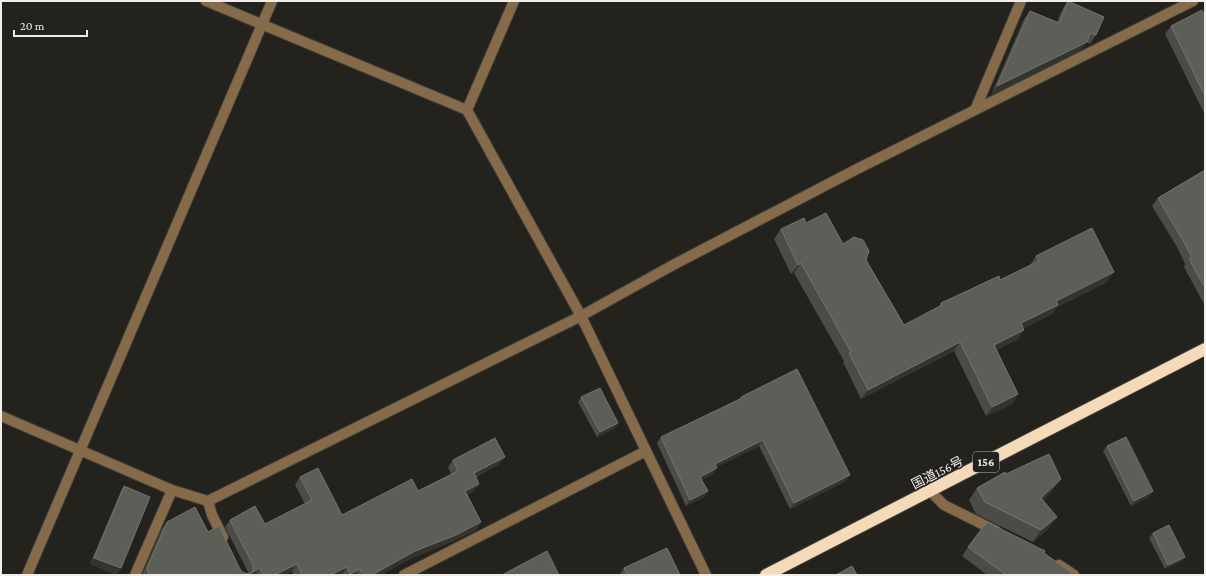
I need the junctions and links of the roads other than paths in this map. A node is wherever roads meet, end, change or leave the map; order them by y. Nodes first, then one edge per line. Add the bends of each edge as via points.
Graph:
1 (206, 1) edge
2 (272, 1) edge
3 (514, 1) edge
4 (1021, 1) edge
5 (1193, 1) edge
6 (262, 26) junction
7 (467, 110) junction
8 (975, 110) junction
9 (581, 316) junction
10 (1205, 349) edge
11 (1, 416) edge
12 (81, 451) junction
13 (646, 451) junction
14 (172, 490) junction
15 (930, 491) junction
16 (208, 501) junction
17 (1007, 537) edge
18 (229, 548) edge
19 (1047, 558) edge
20 (28, 575) edge
21 (135, 575) edge
22 (404, 575) edge
23 (706, 575) edge
24 (766, 575) edge
25 (1074, 575) edge

1 - 6 street
2 - 6 street
3 - 7 street
4 - 8 street
5 - 8 street
6 - 7 street
6 - 12 street
7 - 9 street
8 - 9 street via 673,265
9 - 13 street
9 - 16 street
10 - 15 highway, 国道156号 / 156
11 - 12 street
12 - 14 street
12 - 20 street
13 - 22 street
13 - 23 street
14 - 16 street
14 - 21 street
15 - 17 street via 944,505
15 - 24 highway, 国道156号 / 156
16 - 18 street via 212,515
19 - 25 street

